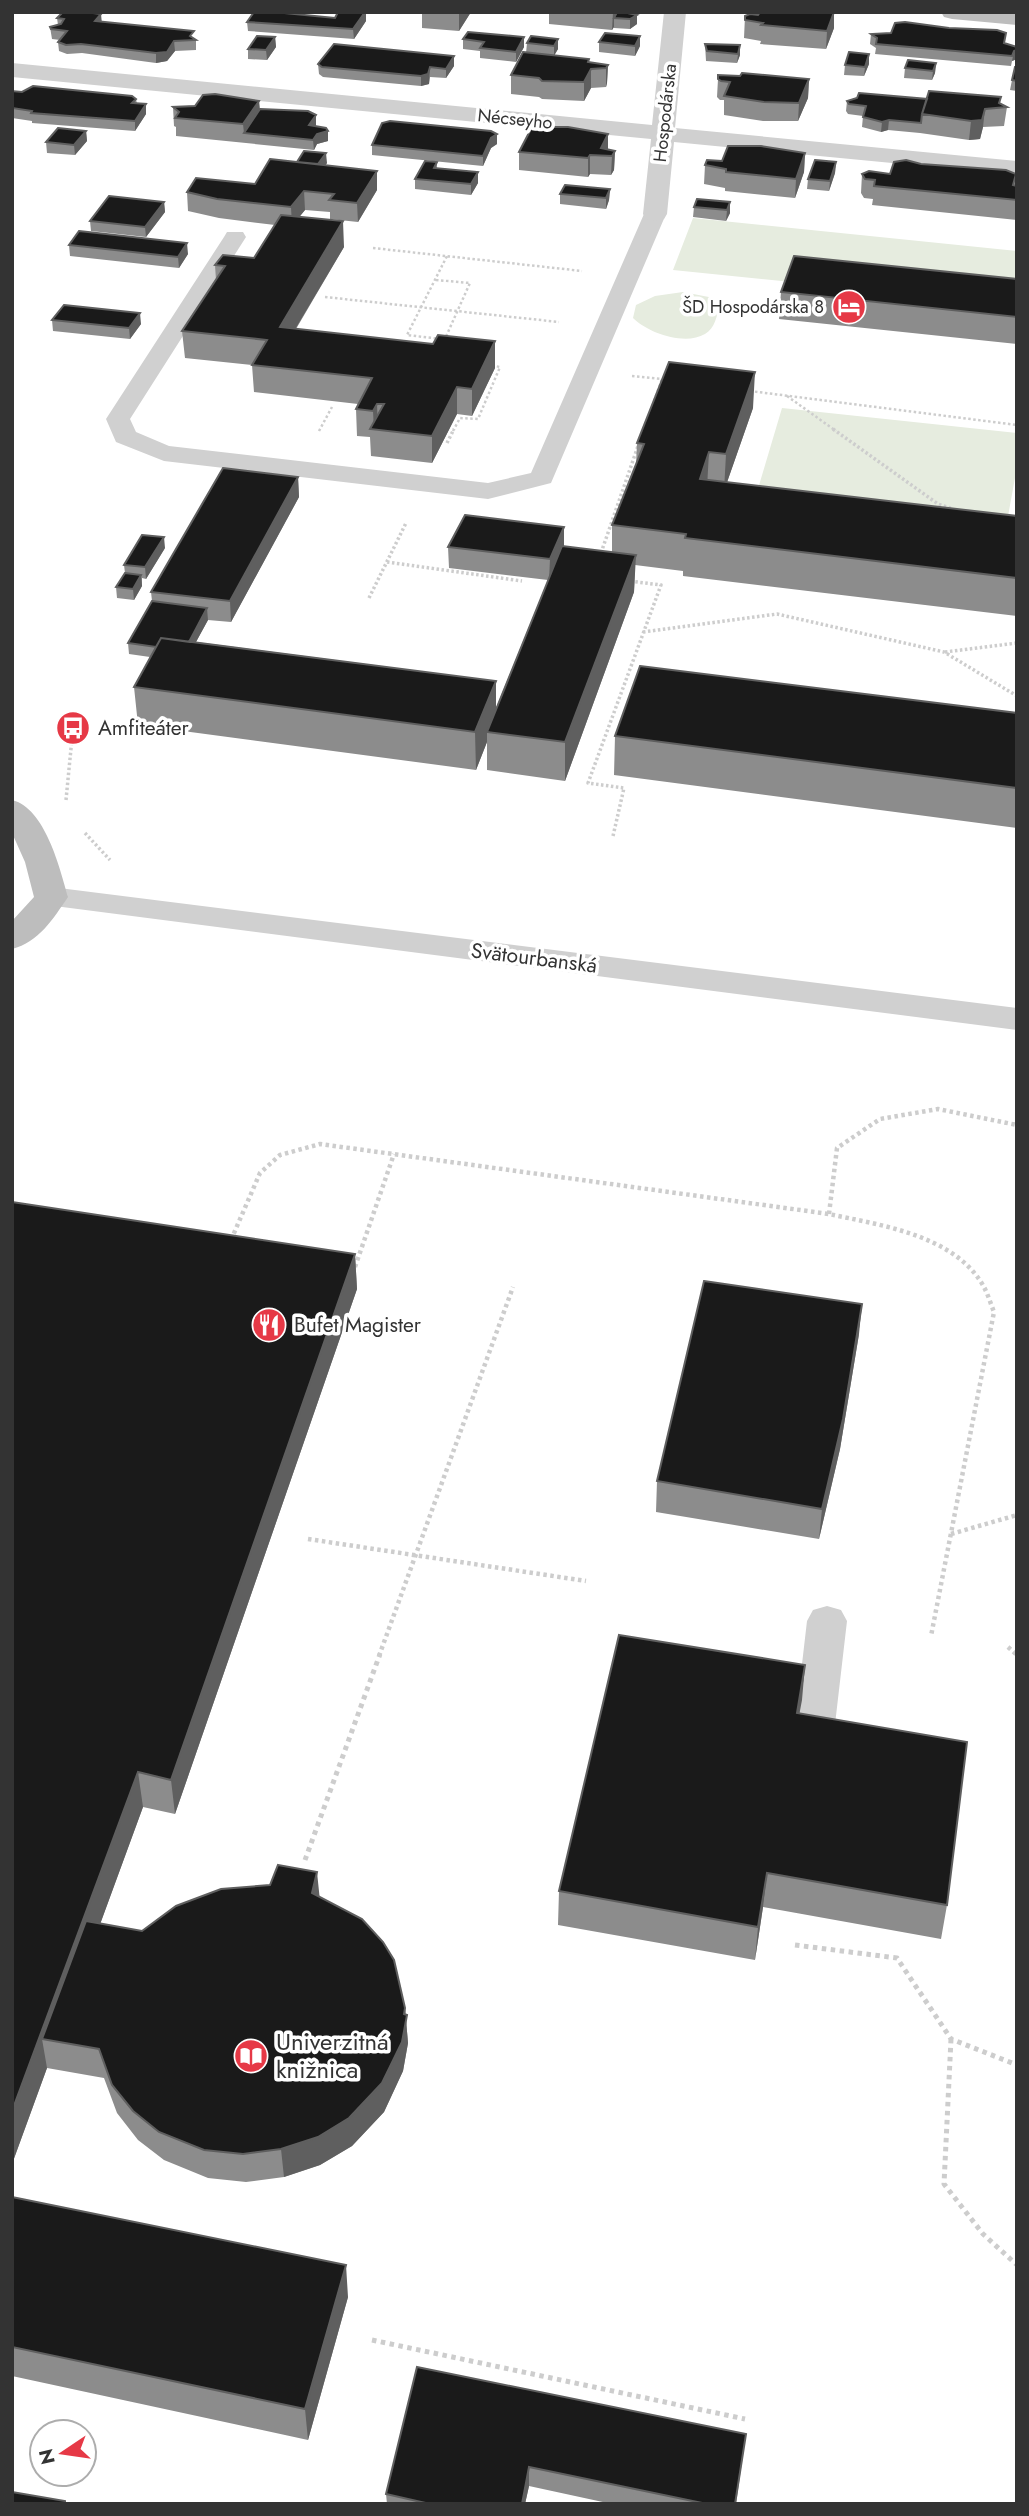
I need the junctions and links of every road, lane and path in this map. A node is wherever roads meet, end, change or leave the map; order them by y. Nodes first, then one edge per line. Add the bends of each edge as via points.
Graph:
1 (676, 12) edge
2 (952, 12) edge
3 (1017, 18) edge
4 (12, 70) edge
5 (662, 134) junction
6 (1017, 168) edge
7 (655, 214) joint
8 (235, 237) dead end
9 (373, 248) dead end
10 (447, 256) junction
11 (591, 271) dead end
12 (436, 280) junction
13 (325, 297) dead end
14 (421, 307) junction
15 (459, 311) junction
16 (568, 323) dead end
17 (445, 340) junction
18 (440, 349) edge
19 (487, 365) edge
20 (587, 370) junction
21 (662, 379) junction
22 (674, 381) edge
23 (749, 390) edge
24 (787, 395) junction
25 (652, 405) edge
26 (1017, 425) edge
27 (639, 445) edge
28 (426, 483) junction
29 (964, 513) edge
30 (387, 562) junction
31 (597, 563) edge
32 (620, 580) edge
33 (522, 581) edge
34 (369, 598) dead end
35 (643, 632) junction
36 (1017, 643) edge
37 (944, 652) junction
38 (1017, 696) edge
39 (73, 728) dead end
40 (12, 810) edge
41 (65, 811) dead end
42 (83, 830) dead end
43 (613, 836) dead end
44 (111, 860) dead end
45 (51, 897) junction
46 (12, 937) edge
47 (1017, 1019) edge
48 (1017, 1125) edge
49 (394, 1154) junction
50 (829, 1214) junction
51 (227, 1251) edge
52 (355, 1267) dead end
53 (513, 1287) dead end
54 (1017, 1515) edge
55 (951, 1534) junction
56 (308, 1539) dead end
57 (418, 1555) junction
58 (586, 1581) dead end
59 (827, 1621) dead end
60 (931, 1636) dead end
61 (1007, 1647) dead end
62 (1017, 1656) edge
63 (814, 1733) edge
64 (305, 1860) dead end
65 (795, 1945) dead end
66 (951, 2039) junction
67 (1017, 2065) edge
68 (1017, 2265) edge
69 (372, 2340) dead end
70 (745, 2419) dead end

1 - 5 street, Hospodárska
2 - 3 street
4 - 5 street, Nécseyho
5 - 6 street, Nécseyho
5 - 7 street, Hospodárska
7 - 20 lane
8 - 28 lane via 118,419 125,437 164,453
9 - 10 path
10 - 11 path
10 - 12 path
12 - 14 path
12 - 15 path via 470,283
13 - 14 path
14 - 15 path
14 - 17 path via 407,335
15 - 16 path
15 - 17 path
17 - 18 path
19 - 28 path via 500,366 478,419 460,418
20 - 21 path
20 - 28 lane via 542,478 488,491
21 - 22 path
21 - 25 path
23 - 24 path
24 - 26 path
24 - 29 path via 938,504
27 - 31 path
28 - 30 path
30 - 33 path
30 - 34 path
32 - 35 path via 661,585
35 - 37 path via 777,614
35 - 43 path via 588,783 624,788
36 - 37 path
37 - 38 path
39 - 41 path
40 - 45 street via 35,844
42 - 44 path
45 - 46 street via 32,923
45 - 47 street, Svätourbanská
48 - 50 path via 938,1109 880,1119 837,1148
49 - 50 path
49 - 51 path via 320,1144 280,1155 260,1173
49 - 52 path
50 - 55 path via 902,1231 942,1246 979,1278 994,1312
53 - 57 path
54 - 55 path
55 - 60 path
56 - 57 path
57 - 58 path
57 - 64 path
59 - 63 lane
61 - 62 path
65 - 66 path via 897,1958
66 - 67 path
66 - 68 path via 944,2184 983,2234
69 - 70 path

